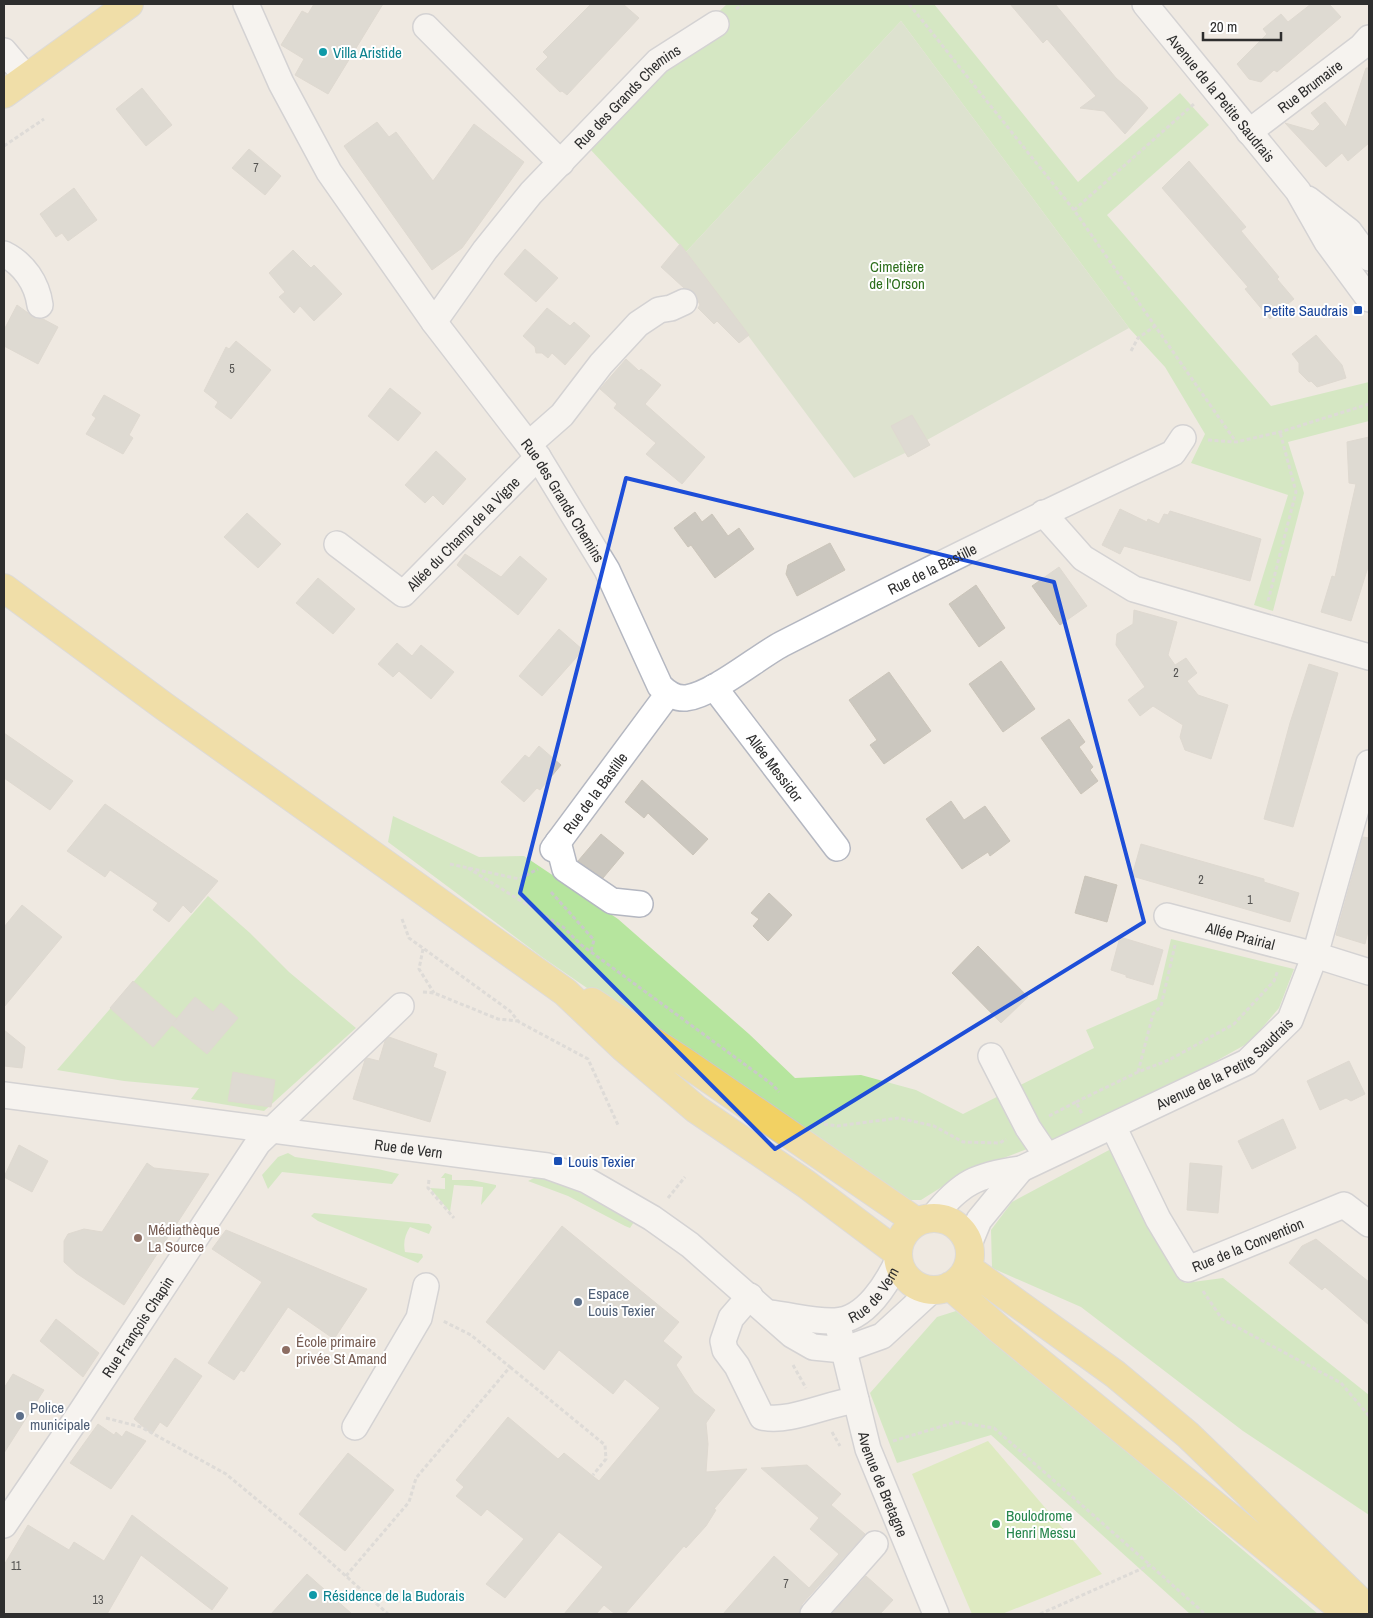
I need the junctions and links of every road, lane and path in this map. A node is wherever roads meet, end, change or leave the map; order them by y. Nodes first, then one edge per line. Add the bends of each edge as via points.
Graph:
1 (129, 4) edge
2 (246, 4) edge
3 (909, 4) edge
4 (1145, 4) edge
5 (716, 24) dead end
6 (426, 27) dead end
7 (1369, 38) edge
8 (4, 52) edge
9 (27, 78) junction
10 (1213, 87) junction
11 (4, 94) edge
12 (44, 119) dead end
13 (1249, 132) junction
14 (4, 146) edge
15 (561, 163) junction
16 (1298, 191) junction
17 (1074, 210) junction
18 (4, 254) edge
19 (1369, 258) edge
20 (1369, 299) edge
21 (684, 302) dead end
22 (40, 305) dead end
23 (434, 322) junction
24 (1155, 326) junction
25 (1131, 351) dead end
26 (1369, 404) edge
27 (1280, 432) junction
28 (1183, 438) dead end
29 (533, 450) junction
30 (1043, 513) junction
31 (337, 544) dead end
32 (4, 588) edge
33 (1259, 625) junction
34 (1369, 657) edge
35 (714, 687) junction
36 (668, 694) junction
37 (1369, 763) edge
38 (837, 848) dead end
39 (450, 864) dead end
40 (468, 868) junction
41 (541, 878) dead end
42 (546, 885) dead end
43 (640, 904) dead end
44 (1174, 918) joint
45 (402, 919) dead end
46 (1285, 946) junction
47 (423, 948) junction
48 (591, 952) junction
49 (1315, 955) junction
50 (1369, 972) edge
51 (564, 992) junction
52 (434, 993) junction
53 (401, 1006) joint
54 (519, 1022) junction
55 (991, 1056) dead end
56 (1138, 1072) junction
57 (4, 1095) edge
58 (785, 1100) dead end
59 (1076, 1102) junction
60 (817, 1123) dead end
61 (618, 1125) dead end
62 (1028, 1128) junction
63 (273, 1129) junction
64 (1103, 1131) junction
65 (1047, 1156) junction
66 (1021, 1169) junction
67 (429, 1180) dead end
68 (454, 1218) dead end
69 (925, 1220) junction
70 (1369, 1224) edge
71 (898, 1255) junction
72 (1188, 1269) junction
73 (955, 1272) junction
74 (426, 1286) dead end
75 (750, 1296) junction
76 (422, 1311) junction
77 (769, 1313) junction
78 (837, 1322) junction
79 (843, 1350) junction
80 (510, 1367) junction
81 (856, 1400) junction
82 (82, 1412) junction
83 (1369, 1416) edge
84 (355, 1427) dead end
85 (868, 1449) junction
86 (592, 1475) dead end
87 (4, 1525) edge
88 (875, 1544) dead end
89 (1150, 1565) junction
90 (346, 1576) junction
91 (1369, 1610) edge
92 (388, 1614) edge
93 (813, 1614) edge
94 (936, 1614) edge
95 (1040, 1614) edge
96 (1205, 1614) edge
97 (1348, 1614) edge

1 - 9 main road
2 - 23 street, Rue des Grands Chemins via 281,83 329,172
3 - 17 path
4 - 10 street, Avenue de la Petite Saudrais
5 - 15 street, Rue des Grands Chemins via 658,61
6 - 15 street
7 - 13 street, Rue Brumaire via 1361,48
8 - 9 street
9 - 11 main road
10 - 13 street, Avenue de la Petite Saudrais
10 - 17 path
12 - 14 path
13 - 16 street, Avenue de la Petite Saudrais
15 - 23 street, Rue des Grands Chemins via 531,193
16 - 19 street, Avenue de la Petite Saudrais via 1348,230
16 - 20 street, Avenue de la Petite Saudrais via 1327,242
17 - 24 path
18 - 22 street via 14,259 35,285
21 - 29 street via 659,310 638,324 601,364
23 - 29 street, Rue des Grands Chemins
24 - 25 path via 1138,338
24 - 27 path via 1236,442
26 - 27 path
27 - 33 path via 1296,492
28 - 30 street, Rue de la Bastille via 1173,454
29 - 31 street, Allée du Champ de la Vigne via 403,594
29 - 36 street, Rue des Grands Chemins via 607,570 660,686
30 - 33 street via 1083,558 1134,590
30 - 35 street, Rue de la Bastille via 779,646
32 - 51 main road
33 - 34 street
35 - 36 street, Rue de la Bastille via 686,698
35 - 38 street, Allée Messidor
36 - 43 street, Rue de la Bastille via 556,846 565,868 612,901
37 - 49 street, Avenue de la Petite Saudrais
39 - 40 path
40 - 41 path via 519,879 536,871
40 - 48 path via 563,927
42 - 48 path via 594,940
44 - 46 street, Allée Prairial
44 - 56 path via 1161,1006 1153,1014
45 - 47 path via 409,938
46 - 49 street, Allée Prairial
46 - 56 path via 1274,981 1234,1024 1169,1060
47 - 52 path via 419,969
47 - 54 path via 510,1011
48 - 58 path via 773,1085
49 - 50 street, Allée Prairial
49 - 64 street, Avenue de la Petite Saudrais via 1290,1020 1247,1062
51 - 69 main road via 598,1005
51 - 71 main road via 696,1109 806,1184
52 - 53 path via 424,992
52 - 54 path via 498,1019
53 - 63 street, Rue François Chapin
54 - 61 path via 588,1059
55 - 62 street
56 - 59 path
57 - 63 street, Rue de Vern
59 - 62 path
59 - 64 path
60 - 62 path via 837,1126 899,1118 934,1126 963,1142 1000,1143
62 - 65 street
63 - 75 street, Rue de Vern via 547,1166 586,1180 652,1218 690,1245
63 - 82 street, Rue François Chapin via 258,1143 217,1203
64 - 65 street, Avenue de la Petite Saudrais
64 - 72 street, Rue de la Convention
65 - 66 street, Avenue de la Petite Saudrais
66 - 69 street, Avenue de la Petite Saudrais via 988,1173 967,1183
66 - 73 street, Avenue de la Petite Saudrais via 979,1220
67 - 68 path via 428,1188
69 - 71 main road via 904,1235
69 - 73 main road via 944,1219 964,1233
70 - 72 street, Rue de la Convention via 1344,1205
71 - 73 main road via 906,1276 913,1283
71 - 78 street, Rue de Vern via 889,1278 876,1296 864,1308
72 - 83 path via 1222,1319 1342,1383
73 - 79 street, Rue de Vern via 882,1336
73 - 91 main road via 1115,1374 1188,1435
73 - 97 main road via 1014,1342
74 - 76 street
75 - 77 street, Rue de Vern
75 - 81 street via 731,1318 723,1341 724,1350 737,1366 762,1417 776,1420
76 - 80 path via 471,1335
76 - 84 street
77 - 78 street, Rue de Vern
77 - 79 street, Rue de Vern via 792,1335 813,1347
78 - 79 street, Rue de Vern
79 - 81 street, Avenue de Bretagne
80 - 86 path via 605,1445 606,1459
80 - 90 path via 416,1478 409,1502
81 - 85 street, Avenue de Bretagne
82 - 87 street, Rue François Chapin
82 - 90 path via 141,1427 226,1474
85 - 89 path via 956,1422 994,1428
85 - 94 street, Avenue de Bretagne
88 - 93 street
89 - 95 path
89 - 96 path
90 - 92 path

